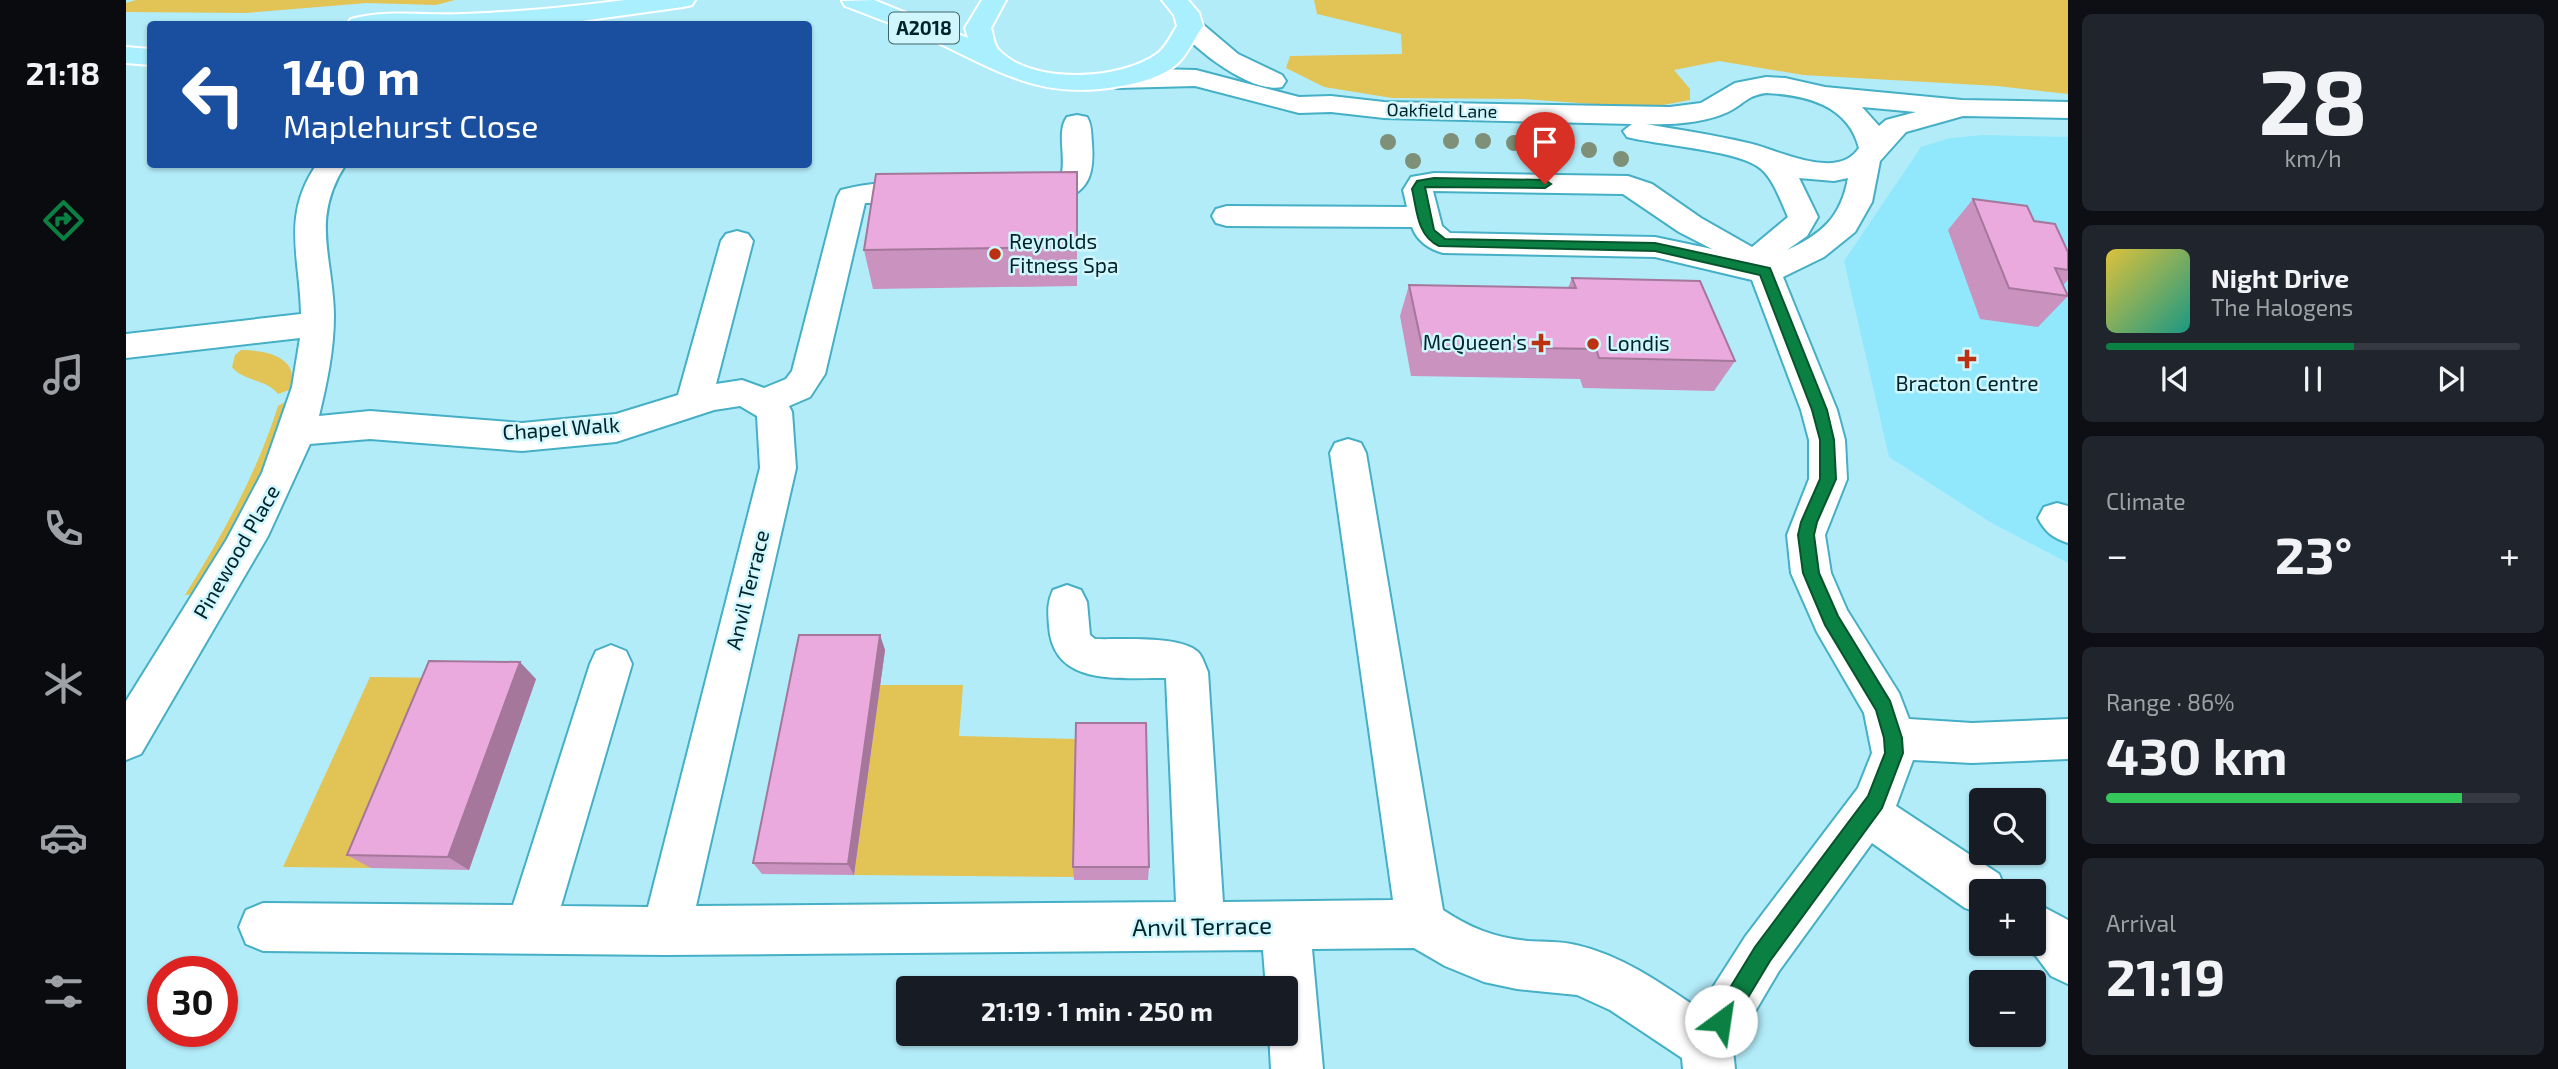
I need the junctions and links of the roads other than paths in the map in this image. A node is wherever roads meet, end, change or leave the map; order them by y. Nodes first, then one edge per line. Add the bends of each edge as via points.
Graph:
1 (684, 0) edge
2 (906, 0) edge
3 (994, 0) edge
4 (1205, 0) edge
5 (849, 1) edge
6 (1185, 15) edge
7 (553, 20) edge
8 (379, 21) edge
9 (409, 21) edge
10 (473, 21) edge
11 (126, 41) edge
12 (147, 43) edge
13 (126, 55) edge
14 (147, 57) edge
15 (991, 59) junction
16 (1118, 80) junction
17 (1818, 94) junction
18 (1331, 104) junction
19 (1720, 105) junction
20 (1962, 108) junction
21 (2068, 110) edge
22 (1553, 114) junction
23 (1077, 123) dead end
24 (1869, 154) junction
25 (1758, 156) junction
26 (321, 171) edge
27 (953, 194) edge
28 (1003, 194) edge
29 (1227, 216) dead end
30 (1424, 217) junction
31 (737, 241) dead end
32 (1765, 272) junction
33 (317, 323) junction
34 (126, 346) edge
35 (693, 403) junction
36 (769, 407) junction
37 (297, 432) junction
38 (1348, 453) dead end
39 (1067, 602) dead end
40 (611, 664) dead end
41 (1893, 738) junction
42 (2068, 739) edge
43 (126, 740) edge
44 (1867, 813) junction
45 (1969, 882) edge
46 (1421, 924) junction
47 (1286, 925) junction
48 (263, 927) dead end
49 (1201, 928) junction
50 (530, 929) junction
51 (666, 931) junction
52 (2046, 934) edge
53 (2068, 959) edge
54 (1708, 1056) edge
55 (1297, 1069) edge

1 - 7 main road
2 - 5 main road, A2018
3 - 15 main road, A2018 via 983,13 979,28
4 - 6 main road, A2018
5 - 15 main road, A2018 via 937,33
6 - 16 main road, A2018 via 1180,45 1161,62
6 - 18 street, Oakfield Lane via 1235,64
7 - 10 main road
8 - 9 main road
11 - 12 main road
13 - 14 main road
15 - 16 main road, A2018 via 1013,72 1044,81 1086,84
16 - 18 street, Oakfield Lane via 1189,78 1299,105
17 - 19 street, Oakfield Lane via 1784,86 1752,86 1735,91
17 - 20 street, Oakfield Lane
17 - 24 street, Oakfield Lane via 1853,112 1865,124 1872,136
18 - 22 street, Oakfield Lane via 1384,110
19 - 22 street, Oakfield Lane via 1654,116
19 - 25 street via 1719,122 1728,136
20 - 21 street, Oakfield Lane
20 - 24 street, Oakfield Lane via 1896,126
22 - 25 street, Oakfield Lane
23 - 28 street via 1078,172 1072,185 1049,193
24 - 25 street, Oakfield Lane via 1852,168 1834,172 1812,172
24 - 32 street via 1852,214 1806,256
25 - 32 street via 1786,180 1803,217 1796,229 1764,252
26 - 33 street, Pinewood Place via 309,237
27 - 36 street via 852,197 807,374 799,388
29 - 30 street
30 - 32 street via 1431,237 1448,244 1655,247
30 - 32 street via 1418,189 1423,183 1628,185 1726,243
31 - 35 street
32 - 41 street via 1827,440 1828,479 1806,535 1811,573 1831,620 1884,707
33 - 34 street
33 - 37 street, Pinewood Place via 310,382
35 - 36 street, Chapel Walk via 742,393
35 - 37 street, Chapel Walk via 616,428 522,437 370,425
36 - 51 street, Anvil Terrace via 778,468
37 - 43 street, Pinewood Place via 254,530
38 - 46 street
39 - 49 street via 1070,640 1089,657 1182,664 1188,681
40 - 50 street
41 - 42 street via 2004,743
41 - 44 street via 1894,753
44 - 45 street
44 - 54 street via 1762,954
46 - 47 street, Anvil Terrace
46 - 54 street via 1474,956 1578,970 1607,981
47 - 49 street, Anvil Terrace
47 - 55 street
48 - 50 street, Anvil Terrace
49 - 51 street, Anvil Terrace
50 - 51 street, Anvil Terrace
52 - 53 street

